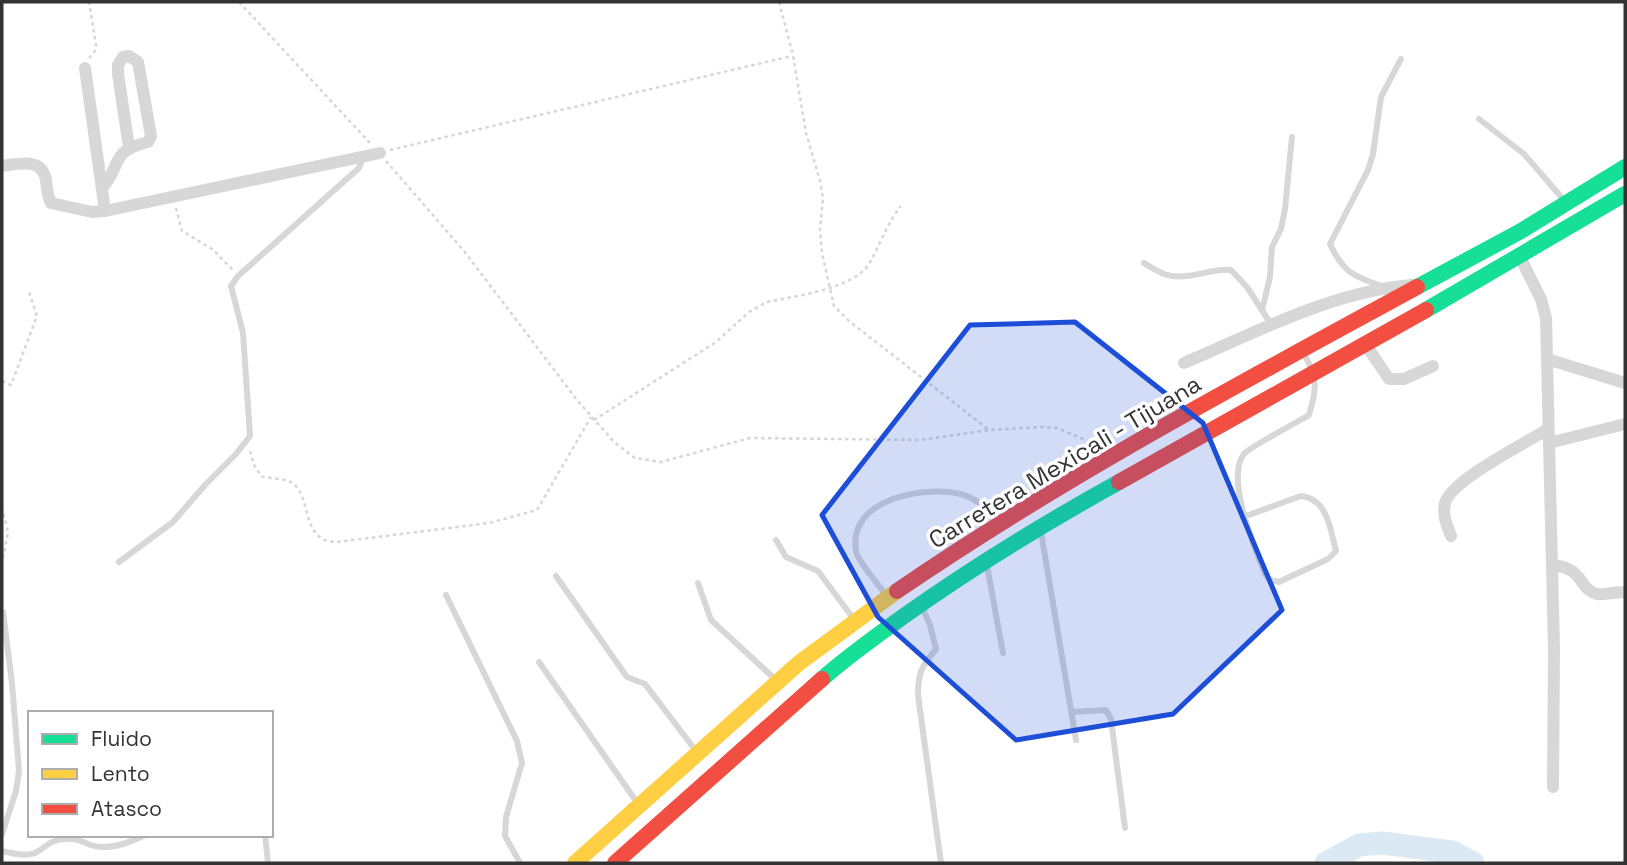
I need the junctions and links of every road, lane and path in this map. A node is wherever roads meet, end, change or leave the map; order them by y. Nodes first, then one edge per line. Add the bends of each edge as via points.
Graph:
1 (89, 2) edge
2 (239, 2) edge
3 (779, 2) edge
4 (793, 55) junction
5 (1401, 58) dead end
6 (85, 68) joint
7 (1479, 119) dead end
8 (1292, 137) dead end
9 (129, 147) junction
10 (380, 153) junction
11 (363, 157) junction
12 (2, 166) edge
13 (1625, 167) edge
14 (102, 188) junction
15 (1625, 194) edge
16 (175, 202) dead end
17 (1567, 204) junction
18 (901, 206) dead end
19 (105, 211) junction
20 (1520, 257) junction
21 (1144, 263) dead end
22 (238, 276) junction
23 (1423, 284) junction
24 (1384, 287) junction
25 (832, 289) junction
26 (29, 292) dead end
27 (1262, 310) junction
28 (1272, 326) junction
29 (1366, 345) junction
30 (1301, 350) junction
31 (1547, 359) junction
32 (1184, 363) dead end
33 (1433, 366) dead end
34 (1315, 374) junction
35 (2, 381) edge
36 (1625, 383) edge
37 (593, 418) junction
38 (1625, 424) edge
39 (989, 430) junction
40 (250, 436) junction
41 (1548, 436) junction
42 (1123, 453) junction
43 (2, 507) edge
44 (1244, 517) junction
45 (1004, 520) junction
46 (1040, 526) junction
47 (1451, 536) dead end
48 (776, 540) dead end
49 (986, 560) junction
50 (118, 562) dead end
51 (2, 564) edge
52 (1552, 565) junction
53 (556, 576) dead end
54 (698, 583) dead end
55 (1625, 592) edge
56 (446, 595) dead end
57 (888, 597) junction
58 (920, 604) junction
59 (3, 612) edge
60 (855, 620) junction
61 (1003, 653) dead end
62 (539, 662) dead end
63 (777, 682) junction
64 (1072, 712) junction
65 (1076, 740) dead end
66 (698, 753) junction
67 (1553, 787) dead end
68 (639, 806) junction
69 (1125, 828) dead end
70 (2, 834) edge
71 (141, 837) edge
72 (265, 837) edge
73 (2, 851) edge
74 (268, 863) edge
75 (520, 863) edge
76 (575, 863) edge
77 (615, 863) edge
78 (942, 863) edge

1 - 6 path via 96,45
2 - 10 path
3 - 4 path
4 - 10 path
4 - 25 path via 823,198 821,244
5 - 24 lane via 1381,97 1368,170 1330,244 1340,265
6 - 14 street
7 - 17 lane via 1524,154
8 - 27 lane via 1282,229 1272,247
9 - 9 street via 118,74 118,65 129,56 138,62 151,136 148,142
9 - 14 street
10 - 11 street
10 - 37 path via 464,251
11 - 19 street
11 - 22 lane via 359,168
12 - 19 street via 37,165 44,171 51,203
13 - 17 main road, Carretera Mexicali - Tijuana
14 - 19 street
15 - 20 main road, Carretera Mexicali - Tijuana
16 - 22 path via 182,231 216,252
17 - 23 main road, Carretera Mexicali - Tijuana
18 - 25 path via 866,268
20 - 29 main road, Carretera Mexicali - Tijuana
20 - 31 street via 1541,299
21 - 27 lane via 1166,275 1231,270
22 - 40 lane via 231,286 243,333
23 - 24 street
23 - 30 main road, Carretera Mexicali - Tijuana
24 - 28 street
25 - 37 path via 758,306 716,342
25 - 39 path via 834,306 849,321
26 - 35 path via 37,316 11,386
27 - 28 lane
28 - 32 street
29 - 33 street via 1389,379 1404,379
29 - 34 main road, Carretera Mexicali - Tijuana
30 - 34 lane
30 - 42 main road, Carretera Mexicali - Tijuana
31 - 36 street
31 - 41 street
34 - 44 lane via 1309,415 1244,454 1238,470
34 - 46 main road, Carretera Mexicali - Tijuana
37 - 39 path via 635,458 661,462 741,439 920,440
37 - 40 path via 537,510 489,523 337,542 317,536 293,484 258,473 250,453
38 - 41 street
39 - 42 path via 1057,428
40 - 50 lane via 173,522
41 - 47 street via 1468,477 1454,489 1445,502 1444,519
41 - 52 street
42 - 45 main road, Carretera Mexicali - Tijuana
43 - 51 path via 8,532
44 - 44 lane via 1270,580 1291,577 1336,551 1323,508 1311,497 1301,496
45 - 57 main road, Carretera Mexicali - Tijuana
45 - 57 lane via 965,496 937,492 902,494 871,510 856,534 856,554
46 - 49 main road, Carretera Mexicali - Tijuana
46 - 64 lane
48 - 60 lane via 786,557 818,571
49 - 58 main road, Carretera Mexicali - Tijuana
49 - 61 lane
52 - 55 street via 1576,572 1596,594
52 - 67 street
53 - 66 lane via 627,677 645,684
54 - 63 lane via 711,620
56 - 75 lane via 517,741 522,763 505,836
57 - 60 main road, Carretera Mexicali - Tijuana
58 - 77 main road, Carretera Mexicali - Tijuana via 843,660
58 - 78 lane via 936,649 923,665 918,686
59 - 70 lane via 19,771
60 - 63 main road, Carretera Mexicali - Tijuana
62 - 68 lane
63 - 66 main road, Carretera Mexicali - Tijuana
64 - 65 lane
64 - 69 lane via 1106,710 1111,719
66 - 68 main road, Carretera Mexicali - Tijuana
68 - 76 main road, Carretera Mexicali - Tijuana
71 - 73 lane via 110,846 62,839 33,853
72 - 74 lane

